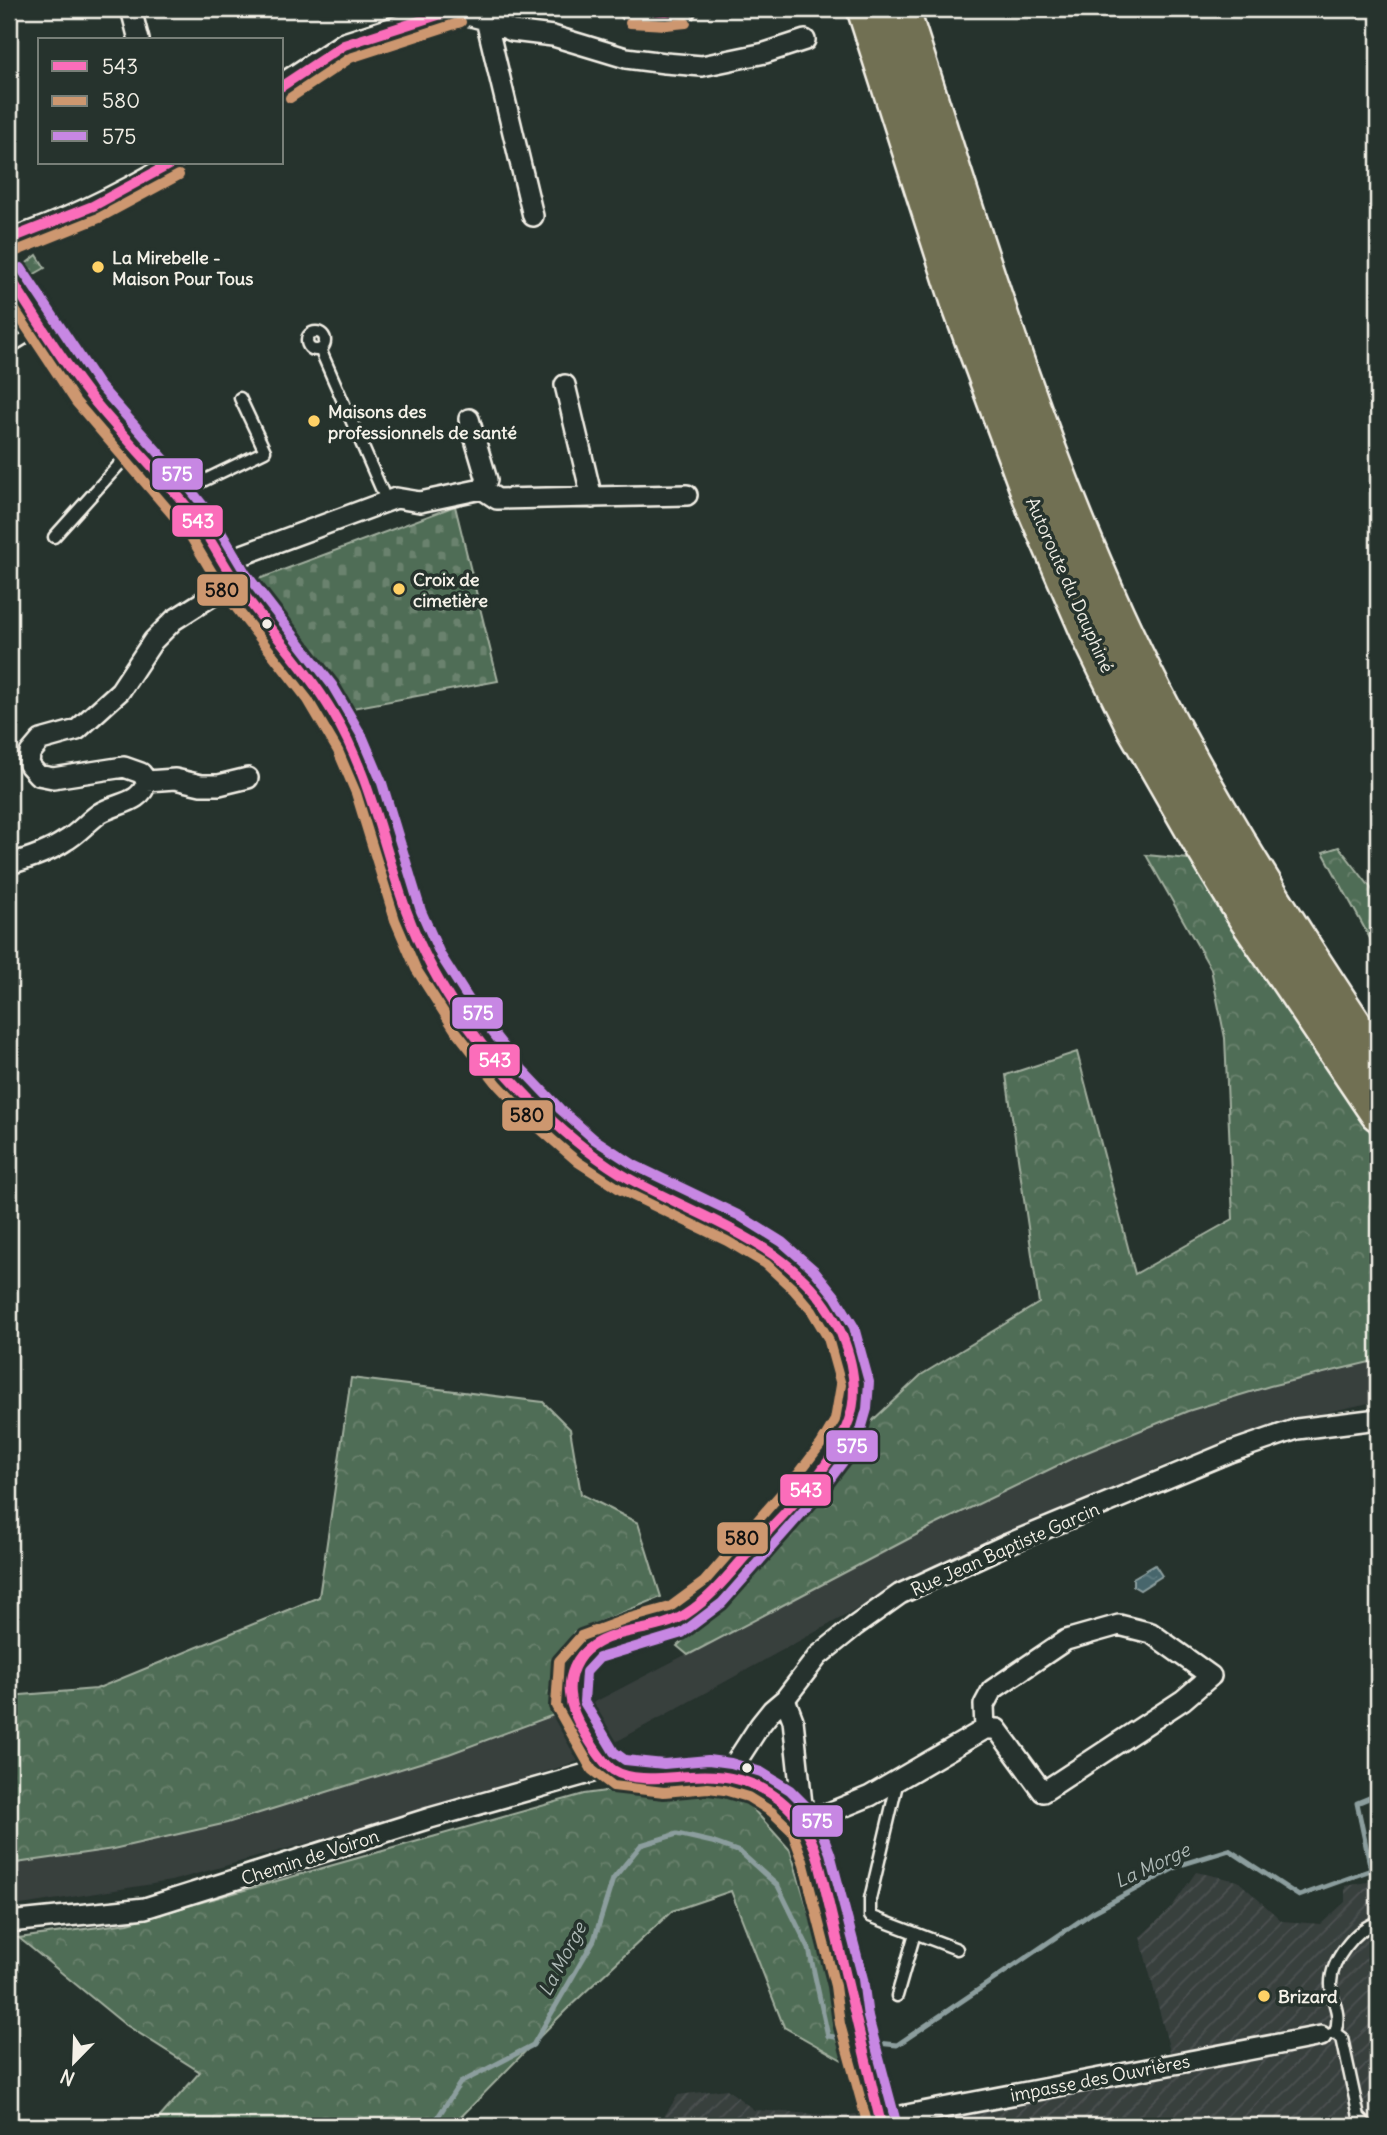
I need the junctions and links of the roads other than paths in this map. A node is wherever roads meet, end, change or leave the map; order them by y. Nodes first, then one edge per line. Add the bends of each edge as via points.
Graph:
1 (131, 9) edge
2 (631, 9) edge
3 (684, 9) edge
4 (865, 9) edge
5 (901, 9) edge
6 (452, 10) edge
7 (486, 20) junction
8 (138, 38) edge
9 (805, 40) dead end
10 (284, 85) edge
11 (170, 164) edge
12 (533, 216) dead end
13 (9, 239) edge
14 (9, 276) edge
15 (43, 327) junction
16 (9, 348) edge
17 (320, 349) dead end
18 (565, 385) dead end
19 (240, 398) dead end
20 (469, 419) dead end
21 (135, 447) junction
22 (482, 489) junction
23 (176, 494) junction
24 (687, 495) dead end
25 (592, 498) junction
26 (387, 502) junction
27 (54, 537) dead end
28 (223, 562) junction
29 (234, 582) junction
30 (248, 778) dead end
31 (147, 781) junction
32 (9, 864) edge
33 (1378, 1061) edge
34 (1378, 1113) edge
35 (1378, 1419) edge
36 (785, 1699) junction
37 (985, 1729) junction
38 (598, 1753) junction
39 (727, 1776) junction
40 (898, 1779) junction
41 (804, 1824) junction
42 (9, 1922) edge
43 (1378, 1922) edge
44 (915, 1933) junction
45 (957, 1950) dead end
46 (897, 1996) dead end
47 (1328, 2035) junction
48 (881, 2123) edge
49 (1368, 2126) edge

1 - 8 street
2 - 3 street
4 - 34 highway, Autoroute du Dauphiné via 960,305 1035,508 1093,642 1134,726 1204,848
5 - 33 highway, Autoroute du Dauphiné via 1037,419 1116,613 1230,832
6 - 7 street
6 - 10 street via 344,45
7 - 9 street via 512,31 553,36 626,58 702,66
7 - 12 street
11 - 13 street via 37,230
14 - 15 street
15 - 16 lane
15 - 21 street via 88,394
17 - 26 lane
18 - 25 street
19 - 23 lane via 265,451
20 - 22 street via 486,480
21 - 23 street
21 - 27 lane
22 - 25 street via 497,499
22 - 26 street via 420,502 396,498
23 - 28 street
24 - 25 street
26 - 28 street
28 - 29 street
29 - 31 street via 174,620 153,641 120,691 77,730 41,740 30,753 29,765 38,775 53,778 124,767 141,773
29 - 38 street via 320,692 351,745 408,916 429,963 467,1023 509,1076 586,1150 627,1177 774,1253 803,1279 841,1332 855,1384 853,1407 848,1425 810,1482 714,1592 676,1620 591,1646 572,1666 570,1705
30 - 31 street via 219,785 175,779
31 - 32 street via 135,800 99,814 65,841
35 - 36 street, Rue Jean Baptiste Garcin via 1297,1429 1230,1452 900,1594 818,1656
36 - 39 street, Rue Jean Baptiste Garcin via 760,1724
36 - 41 street via 793,1720
37 - 37 street via 997,1729 1043,1792 1183,1700 1211,1676 1152,1633 1119,1625 1066,1640 992,1690 984,1705
37 - 40 street
38 - 39 street via 620,1774
38 - 42 street, Chemin de Voiron via 593,1772 145,1908
39 - 41 street via 754,1784 781,1801
40 - 41 street
40 - 44 lane via 870,1916
41 - 48 street via 849,1983
43 - 47 lane via 1365,1926 1331,1972 1339,2019
44 - 45 lane
44 - 46 lane
47 - 48 street, impasse des Ouvrières
47 - 49 lane via 1342,2038 1359,2118

